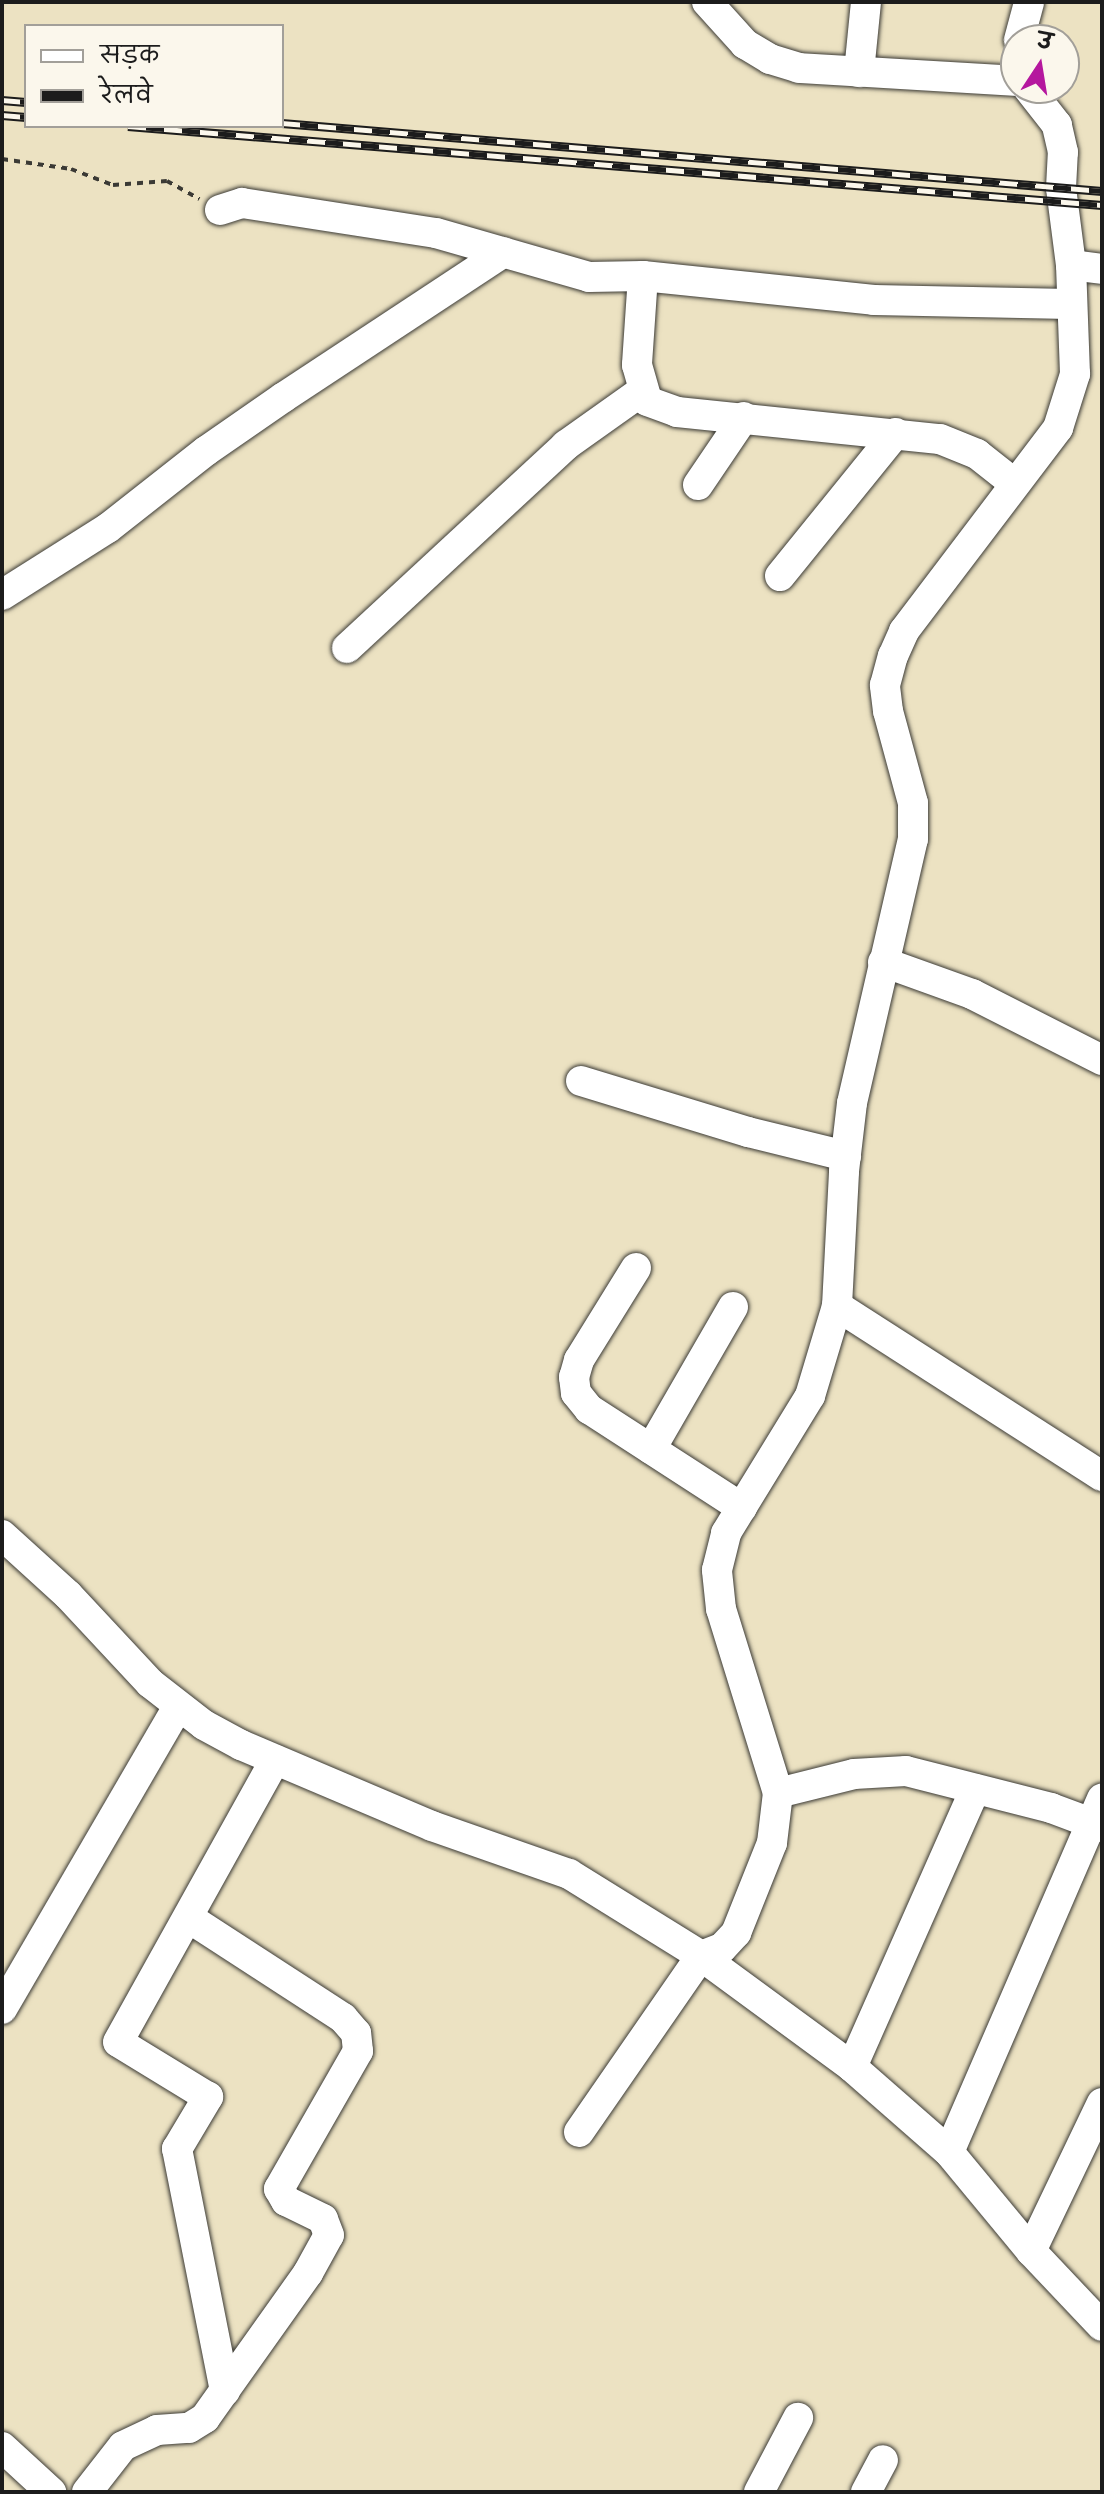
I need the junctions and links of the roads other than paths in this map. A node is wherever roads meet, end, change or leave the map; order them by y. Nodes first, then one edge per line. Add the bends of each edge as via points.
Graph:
1 (707, 2) edge
2 (866, 2) edge
3 (1029, 2) edge
4 (1023, 24) edge
5 (859, 72) junction
6 (1000, 80) edge
7 (1041, 104) edge
8 (220, 210) road end
9 (504, 252) junction
10 (1071, 265) junction
11 (1102, 269) edge
12 (643, 276) junction
13 (1070, 304) junction
14 (642, 391) junction
15 (744, 417) junction
16 (896, 433) junction
17 (1015, 484) junction
18 (698, 485) dead end
19 (780, 576) dead end
20 (2, 595) edge
21 (347, 648) dead end
22 (883, 962) junction
23 (1102, 1060) edge
24 (581, 1081) dead end
25 (846, 1156) junction
26 (636, 1268) dead end
27 (837, 1306) junction
28 (733, 1307) dead end
29 (651, 1449) junction
30 (1102, 1476) edge
31 (742, 1508) junction
32 (2, 1535) edge
33 (178, 1707) junction
34 (275, 1760) junction
35 (975, 1789) junction
36 (778, 1793) junction
37 (1098, 1816) edge
38 (189, 1918) junction
39 (701, 1956) junction
40 (2, 2009) edge
41 (852, 2067) junction
42 (1102, 2103) edge
43 (579, 2132) dead end
44 (949, 2152) junction
45 (1091, 2156) edge
46 (1031, 2251) junction
47 (1102, 2326) edge
48 (225, 2391) junction
49 (798, 2418) dead end
50 (2, 2447) edge
51 (883, 2460) dead end
52 (51, 2492) edge
53 (87, 2492) edge
54 (759, 2492) edge
55 (866, 2492) edge

1 - 5 street via 745,44 770,59 799,68
2 - 5 street
3 - 4 street
5 - 6 street
7 - 10 street via 1057,125 1063,152 1061,188
8 - 9 street via 242,203 324,215 448,236
9 - 12 street via 589,277
9 - 20 street via 206,451 108,528
10 - 11 street
10 - 13 street
12 - 13 street via 874,300
12 - 14 street via 637,365
13 - 17 street via 1075,374 1069,400 1058,428
14 - 15 street via 660,408
14 - 21 street via 566,445
15 - 16 street
15 - 18 street
16 - 17 street via 940,439 977,454
16 - 19 street
17 - 22 street via 904,631 893,656 885,685 913,803 913,839
22 - 23 street via 972,994
22 - 25 street via 854,1090
24 - 25 street
25 - 27 street
26 - 29 street via 579,1360 574,1377 576,1393 589,1409
27 - 30 street
27 - 31 street via 810,1396
28 - 29 street
29 - 31 street
31 - 36 street via 726,1533 717,1570 721,1609
32 - 33 street
33 - 34 street
33 - 40 street
34 - 38 street
34 - 39 street via 432,1826 569,1874
35 - 36 street via 906,1771 854,1774
35 - 37 street
35 - 41 street
36 - 39 street via 772,1843 748,1910 722,1948
37 - 44 street
38 - 48 street via 118,2042 208,2097 177,2149
38 - 48 street via 343,2018 356,2033 358,2051 279,2189 286,2201 323,2219 329,2235
39 - 41 street
39 - 43 street
41 - 44 street
42 - 45 street
44 - 46 street
45 - 46 street
46 - 47 street
48 - 53 street via 205,2418 189,2428 157,2430 123,2446
49 - 54 street
50 - 52 street
51 - 55 street

